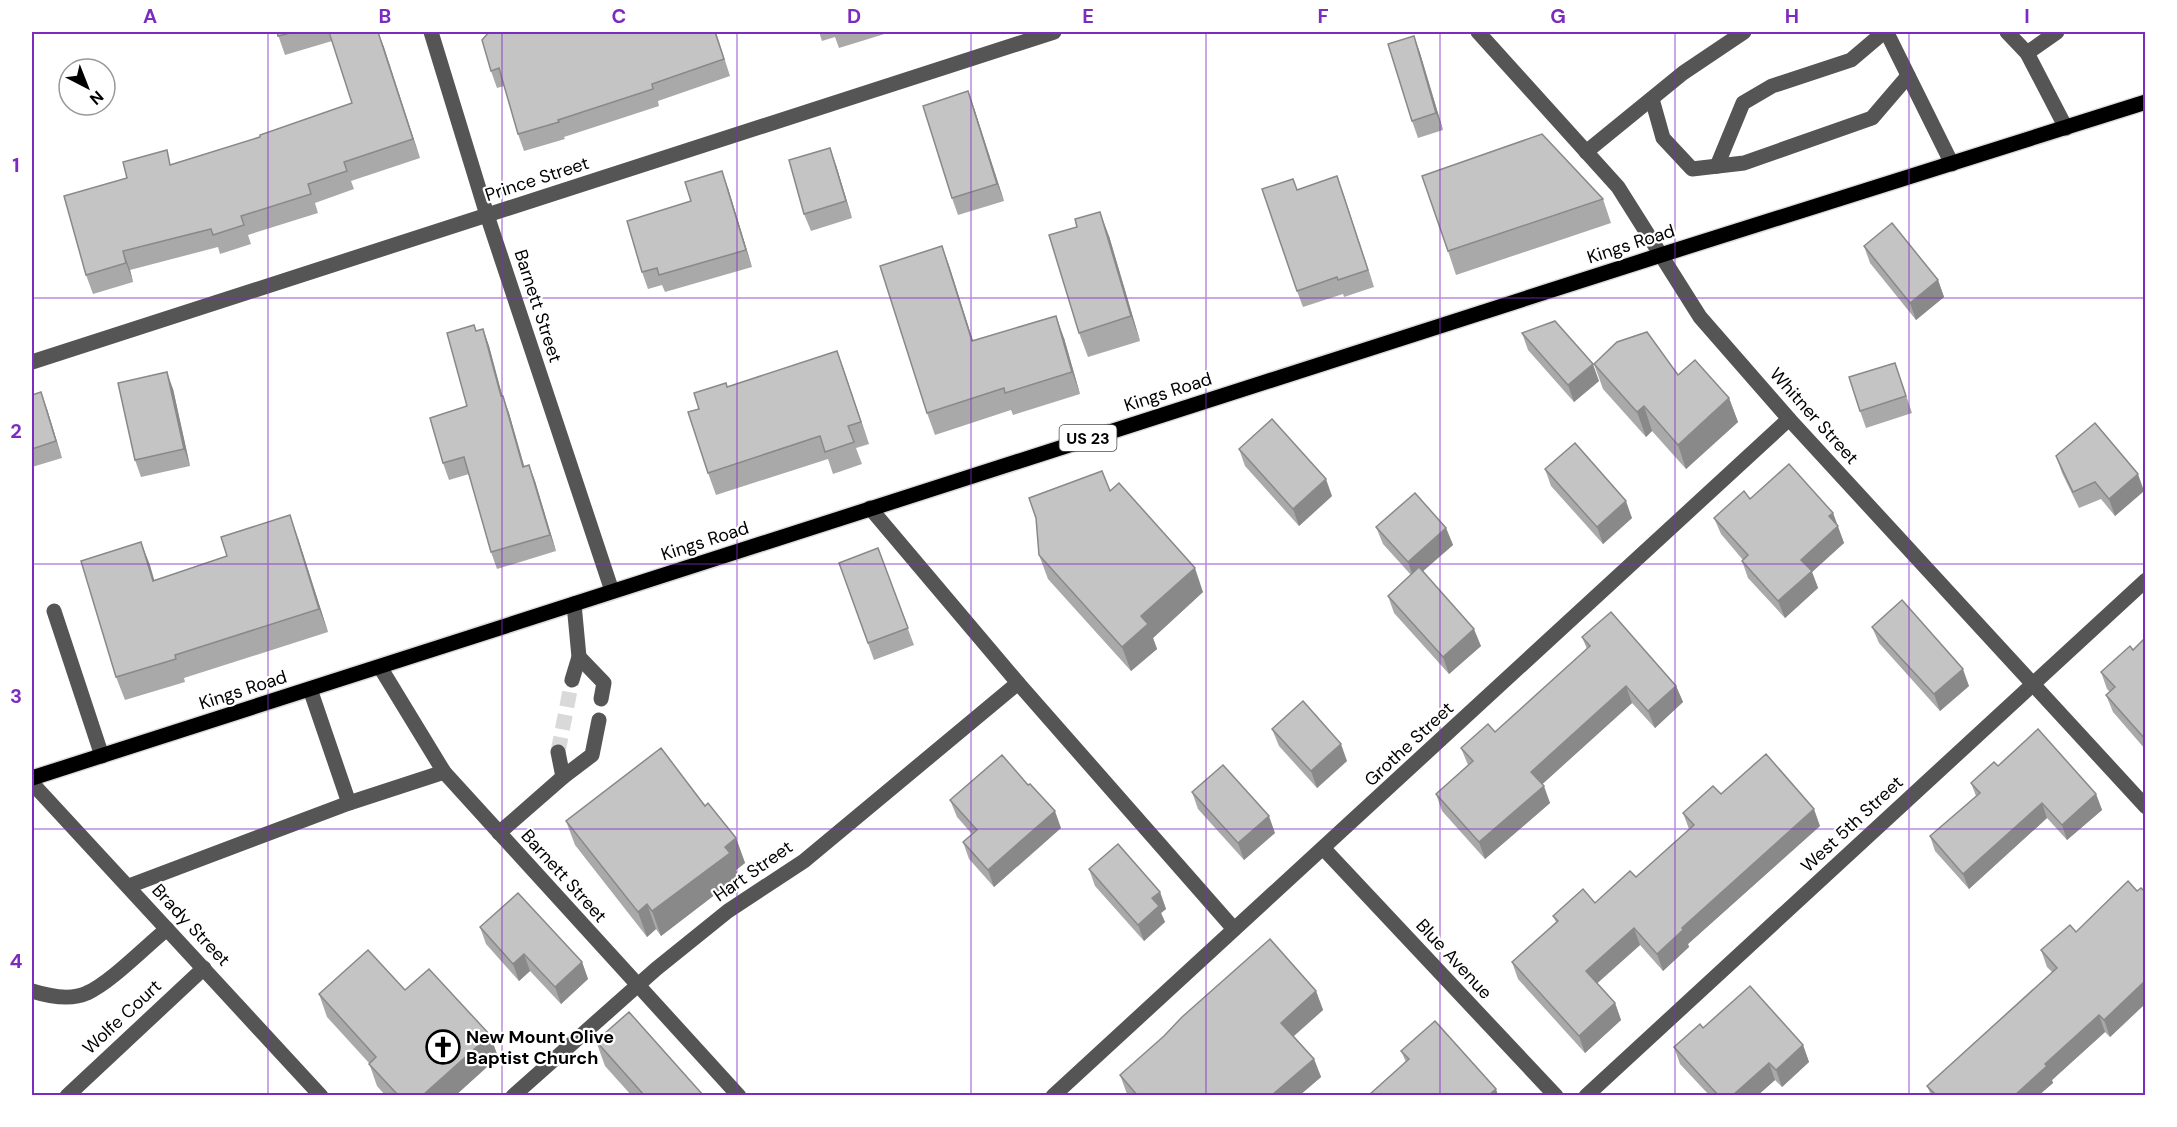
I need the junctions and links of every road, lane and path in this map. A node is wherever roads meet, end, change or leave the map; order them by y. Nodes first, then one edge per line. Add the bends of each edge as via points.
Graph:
1 (431, 32) edge
2 (1054, 32) edge
3 (1478, 32) edge
4 (1744, 32) edge
5 (1884, 32) edge
6 (2007, 32) edge
7 (2057, 32) edge
8 (2027, 53) junction
9 (1908, 76) junction
10 (1652, 99) junction
11 (2145, 102) edge
12 (2066, 128) junction
13 (1586, 152) junction
14 (1952, 164) junction
15 (1717, 166) junction
16 (488, 215) junction
17 (1661, 255) junction
18 (32, 362) edge
19 (1789, 419) junction
20 (870, 508) junction
21 (2145, 580) edge
22 (612, 591) junction
23 (574, 604) junction
24 (54, 611) dead end
25 (579, 657) junction
26 (380, 667) junction
27 (572, 680) tunnel mouth
28 (1018, 683) junction
29 (2032, 684) junction
30 (310, 689) junction
31 (601, 699) dead end
32 (599, 720) dead end
33 (558, 752) tunnel mouth
34 (102, 756) junction
35 (444, 772) junction
36 (563, 777) junction
37 (32, 778) edge
38 (32, 783) edge
39 (350, 803) junction
40 (2145, 807) edge
41 (499, 833) junction
42 (1324, 849) junction
43 (129, 886) junction
44 (167, 928) junction
45 (1234, 929) junction
46 (204, 968) junction
47 (636, 985) junction
48 (32, 991) edge
49 (68, 1095) edge
50 (321, 1095) edge
51 (513, 1095) edge
52 (739, 1095) edge
53 (1053, 1095) edge
54 (1557, 1095) edge
55 (1586, 1095) edge

1 - 16 street, Barnett Street
2 - 16 street, Prince Street
3 - 13 street, Whitner Street
4 - 10 street
5 - 9 street
5 - 15 street via 1851,60 1772,86 1743,103
6 - 8 street
7 - 8 street
8 - 12 street
9 - 14 street
9 - 15 street via 1872,118 1744,163
10 - 13 street
10 - 15 street via 1663,138 1692,169
11 - 12 main road, Kings Road / US 23
12 - 14 main road, Kings Road / US 23
13 - 17 street, Whitner Street via 1618,187
14 - 17 main road, Kings Road / US 23
16 - 18 street, Prince Street
16 - 22 street, Barnett Street
17 - 19 street, Whitner Street via 1700,317
17 - 20 main road, Kings Road / US 23
19 - 29 street, Whitner Street
19 - 42 street, Grothe Street
20 - 22 main road, Kings Road / US 23
20 - 28 street
21 - 29 street, West 5th Street
22 - 23 main road, Kings Road / US 23
23 - 25 street
23 - 26 main road, Kings Road / US 23
24 - 34 street
25 - 27 street
25 - 31 street via 604,683
26 - 30 main road, Kings Road / US 23
26 - 35 street, Barnett Street
28 - 45 street
28 - 47 street, Hart Street via 804,861 728,911
29 - 40 street, Whitner Street
29 - 55 street, West 5th Street
30 - 34 main road, Kings Road / US 23
30 - 39 street
32 - 36 street via 592,755
33 - 36 street
34 - 37 main road, Kings Road / US 23
35 - 39 street
35 - 41 street, Barnett Street
36 - 41 street
38 - 43 street, Brady Street
39 - 43 street
41 - 47 street, Barnett Street
42 - 45 street, Grothe Street
42 - 54 street, Blue Avenue
43 - 44 street, Brady Street
44 - 46 street, Brady Street
44 - 48 street via 86,994 53,997
45 - 53 street, Grothe Street
46 - 49 street, Wolfe Court
46 - 50 street, Brady Street
47 - 51 street, Hart Street
47 - 52 street, Barnett Street

